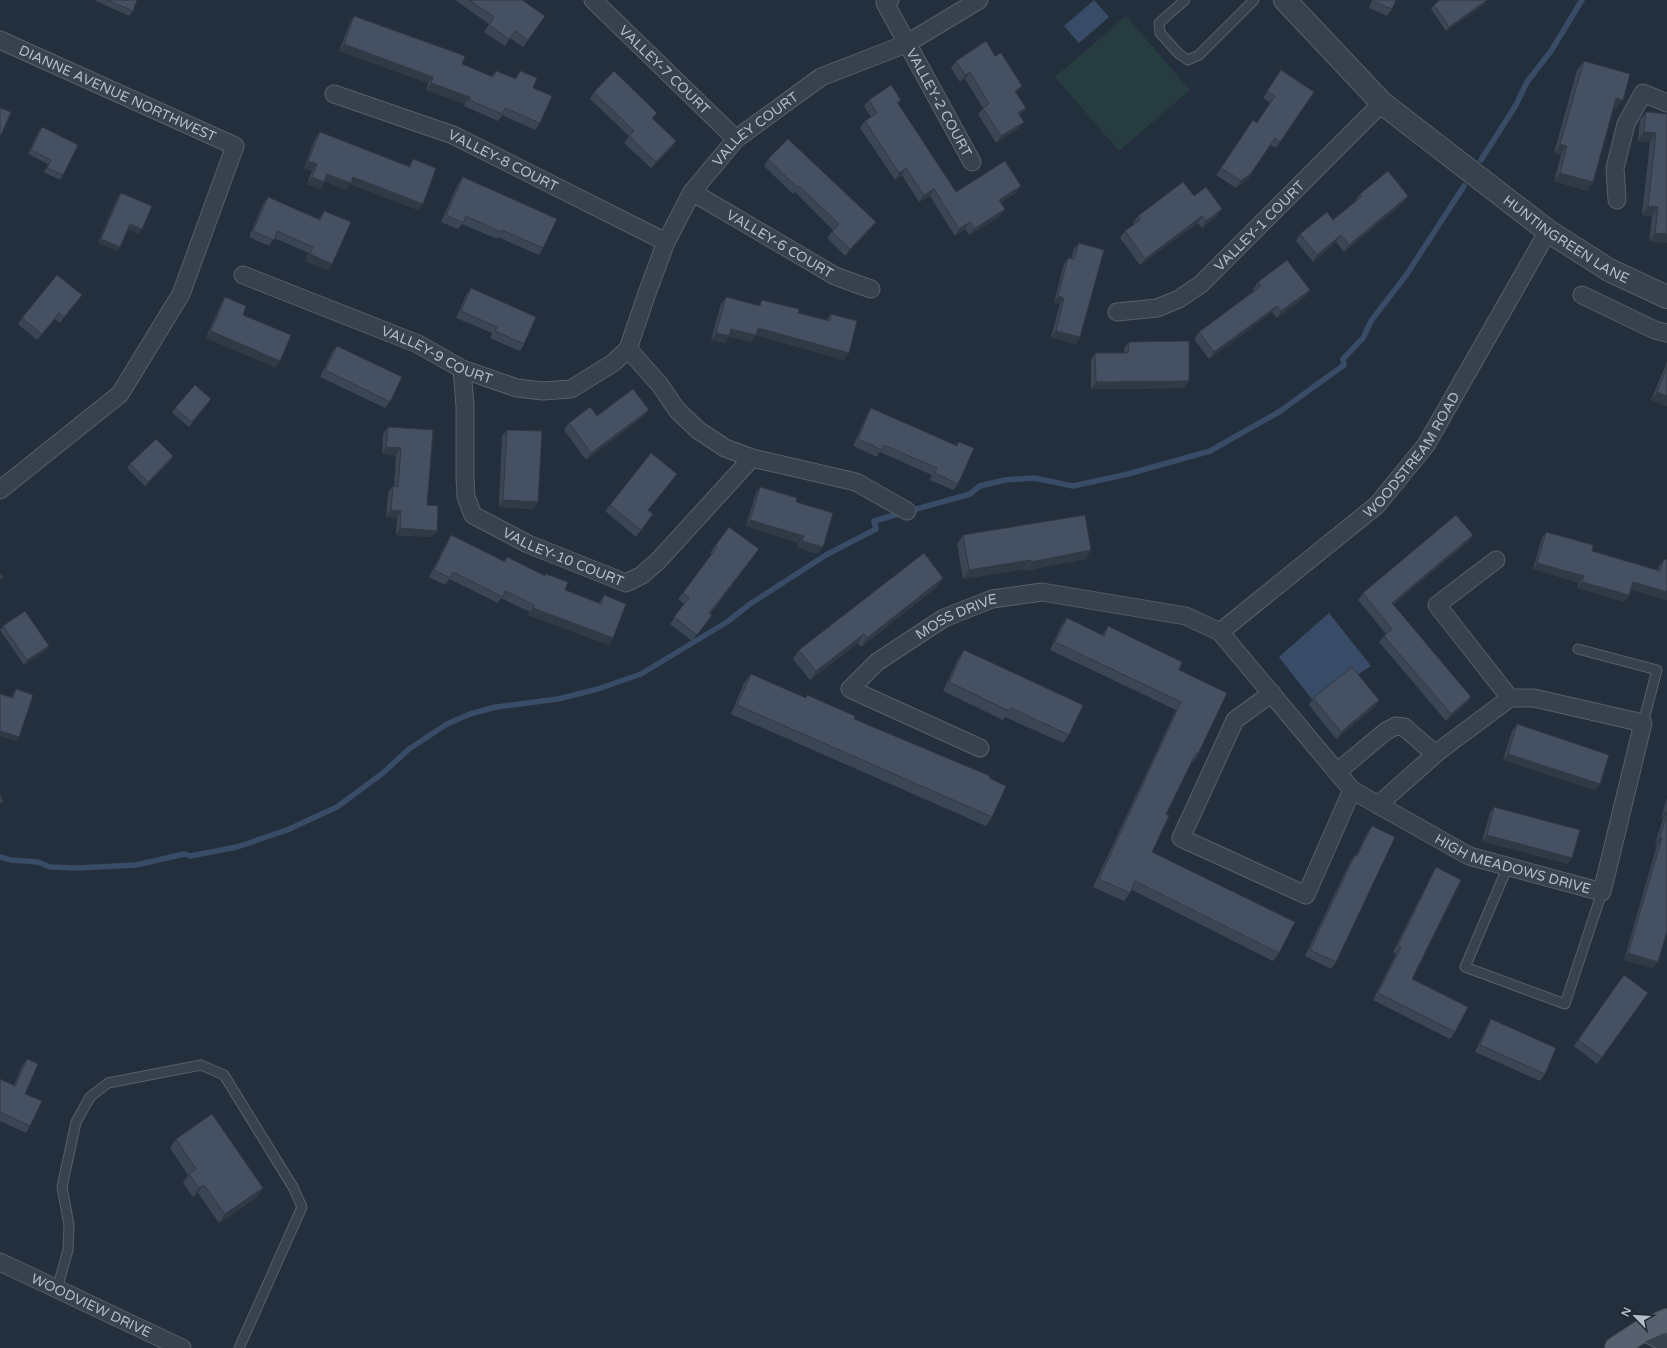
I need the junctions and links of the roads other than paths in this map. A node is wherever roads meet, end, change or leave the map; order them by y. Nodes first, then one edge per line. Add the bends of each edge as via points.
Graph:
1 (593, 0) edge
2 (890, 0) edge
3 (979, 0) edge
4 (1185, 0) edge
5 (1254, 0) edge
6 (1285, 0) edge
7 (0, 40) edge
8 (906, 44) junction
9 (334, 94) dead end
10 (1382, 103) junction
11 (1667, 103) edge
12 (736, 139) junction
13 (972, 162) dead end
14 (692, 192) junction
15 (1616, 200) dead end
16 (1548, 231) junction
17 (666, 242) junction
18 (243, 275) dead end
19 (871, 289) dead end
20 (1582, 295) dead end
21 (1667, 297) edge
22 (1117, 312) dead end
23 (1667, 334) edge
24 (628, 350) junction
25 (462, 369) junction
26 (752, 458) junction
27 (0, 490) edge
28 (907, 511) dead end
29 (1496, 560) dead end
30 (1220, 632) junction
31 (1578, 649) dead end
32 (1272, 694) junction
33 (1510, 698) junction
34 (1643, 723) junction
35 (980, 748) dead end
36 (1435, 754) junction
37 (1337, 772) junction
38 (1352, 790) junction
39 (1378, 805) junction
40 (1508, 866) junction
41 (1602, 892) junction
42 (0, 1262) edge
43 (57, 1289) junction
44 (1667, 1320) edge
45 (1642, 1331) junction
46 (1667, 1344) edge
47 (182, 1348) edge
48 (239, 1348) edge
49 (1616, 1348) edge

1 - 12 street, VALLEY-7 COURT
2 - 8 street, VALLEY-2 COURT via 885,3
3 - 8 street, VALLEY COURT
4 - 5 lane via 1159,23 1160,33 1188,60 1199,55
6 - 10 street, HUNTINGREEN LANE
7 - 27 street, DIANNE AVENUE NORTHWEST via 235,146 181,294 120,394
8 - 12 street, VALLEY COURT via 820,77
8 - 13 street, VALLEY-2 COURT
9 - 17 street, VALLEY-8 COURT via 453,135
10 - 16 street, HUNTINGREEN LANE
10 - 22 street, VALLEY-1 COURT via 1201,284 1179,299 1157,308
11 - 15 street via 1643,93 1626,124 1615,168
12 - 14 street, VALLEY COURT
14 - 17 street, VALLEY COURT
14 - 19 street, VALLEY-6 COURT via 835,276
16 - 21 street, HUNTINGREEN LANE via 1609,270
16 - 30 street, WOODSTREAM ROAD via 1426,445 1378,505
17 - 24 street, VALLEY COURT
18 - 25 street, VALLEY-9 COURT via 418,344
20 - 23 street
24 - 25 street, VALLEY-9 COURT via 613,363 571,389 543,391 517,388
24 - 26 street via 660,385 677,410 698,430 725,448
25 - 26 street, VALLEY-10 COURT via 465,406 465,484 466,497 473,515 528,544 626,583 642,575 658,561
26 - 28 street via 856,482
29 - 33 street via 1437,605
30 - 32 street, HIGH MEADOWS DRIVE
30 - 35 street, MOSS DRIVE via 1186,616 1042,592 992,599 944,618 877,662 850,688
31 - 34 lane via 1657,670
32 - 37 street, HIGH MEADOWS DRIVE
32 - 38 street via 1235,720 1181,838 1306,895
33 - 34 street via 1534,698
33 - 36 street
34 - 41 street, HIGH MEADOWS DRIVE
36 - 37 street via 1404,727 1396,726 1386,731
36 - 39 street
37 - 38 street, HIGH MEADOWS DRIVE
38 - 39 street, HIGH MEADOWS DRIVE
39 - 40 street, HIGH MEADOWS DRIVE via 1469,856
40 - 41 street, HIGH MEADOWS DRIVE
40 - 41 lane via 1465,967 1564,1004
42 - 43 street, WOODVIEW DRIVE
43 - 47 street, WOODVIEW DRIVE
43 - 48 lane via 68,1244 69,1225 62,1187 76,1122 90,1097 108,1084 202,1066 224,1075 293,1187 302,1207
44 - 45 main road
45 - 46 street
45 - 49 main road

